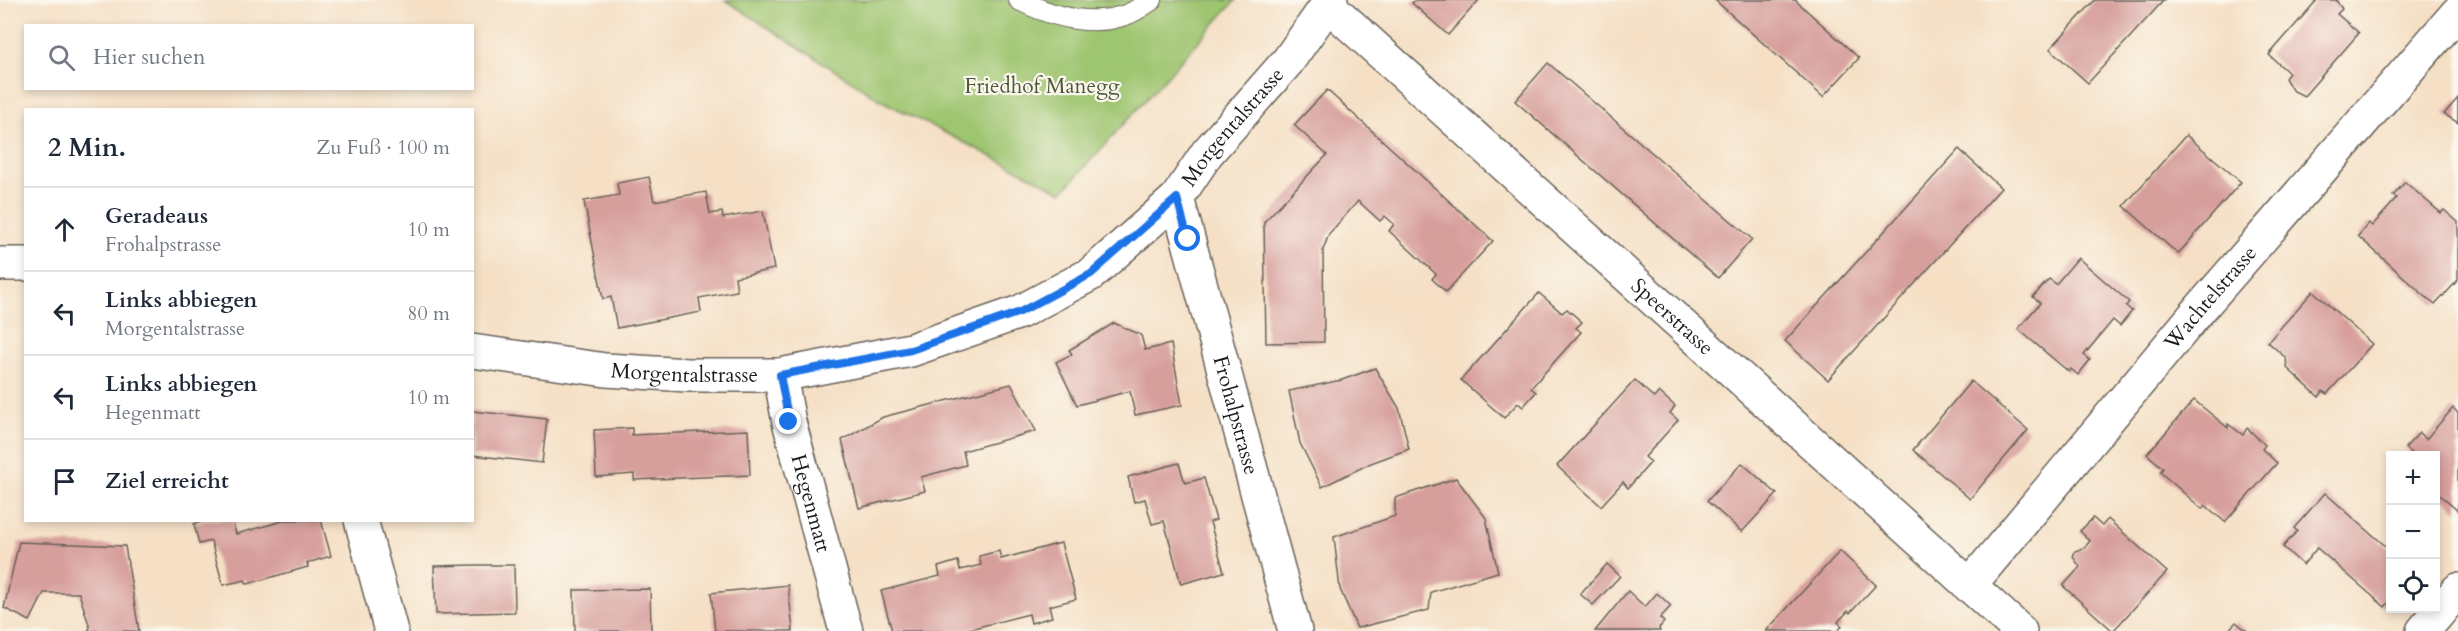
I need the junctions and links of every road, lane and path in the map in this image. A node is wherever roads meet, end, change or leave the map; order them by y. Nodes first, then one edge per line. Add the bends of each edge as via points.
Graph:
1 (1019, 0) edge
2 (1152, 0) edge
3 (1326, 1) edge
4 (2458, 12) edge
5 (1177, 198) junction
6 (0, 264) edge
7 (24, 264) edge
8 (474, 351) edge
9 (780, 375) junction
10 (362, 522) edge
11 (1969, 586) junction
12 (2458, 590) edge
13 (391, 631) edge
14 (846, 631) edge
15 (1295, 631) edge
16 (2020, 631) edge
17 (2423, 631) edge

1 - 2 lane via 1042,12 1083,21 1126,15
3 - 5 street, Morgentalstrasse via 1288,61 1207,153
3 - 11 street, Speerstrasse
4 - 11 street, Wachtelstrasse via 2199,310
5 - 9 street, Morgentalstrasse via 1091,274 1020,312 911,350
5 - 15 street, Frohalpstrasse
6 - 7 street
8 - 9 street, Morgentalstrasse via 606,370
9 - 14 street, Hegenmatt via 789,422
10 - 13 street
11 - 16 street, Speerstrasse
12 - 17 street

